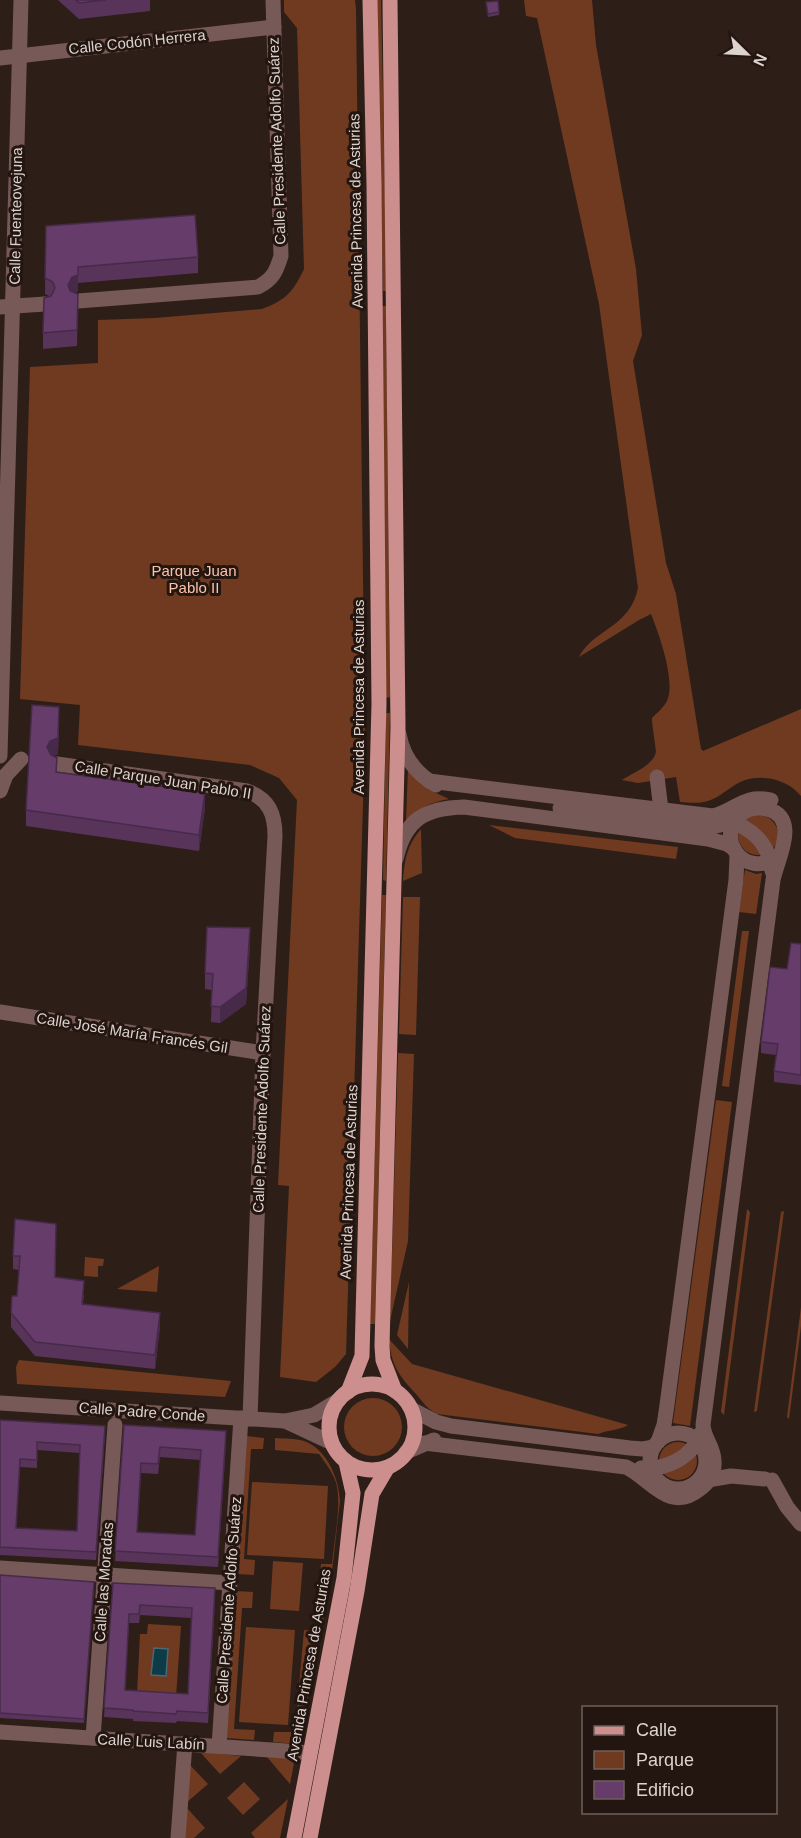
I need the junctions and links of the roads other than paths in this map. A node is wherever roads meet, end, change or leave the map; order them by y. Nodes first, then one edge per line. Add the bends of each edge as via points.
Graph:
1 (21, 0) edge
2 (273, 0) edge
3 (370, 0) edge
4 (390, 0) edge
5 (274, 27) junction
6 (20, 56) junction
7 (0, 58) edge
8 (78, 301) edge
9 (45, 304) edge
10 (7, 307) edge
11 (398, 727) junction
12 (0, 756) edge
13 (57, 764) edge
14 (657, 777) dead end
15 (0, 791) edge
16 (266, 802) joint
17 (662, 816) junction
18 (713, 816) junction
19 (734, 820) junction
20 (786, 848) edge
21 (736, 852) junction
22 (394, 868) junction
23 (0, 1012) edge
24 (263, 1053) junction
25 (395, 1391) junction
26 (343, 1396) junction
27 (0, 1403) edge
28 (411, 1409) junction
29 (245, 1419) junction
30 (285, 1421) junction
31 (115, 1425) dead end
32 (703, 1425) junction
33 (698, 1442) junction
34 (332, 1443) junction
35 (424, 1443) junction
36 (656, 1445) junction
37 (406, 1452) junction
38 (346, 1462) junction
39 (388, 1467) junction
40 (626, 1467) junction
41 (650, 1470) junction
42 (707, 1473) junction
43 (801, 1524) edge
44 (0, 1568) edge
45 (105, 1575) junction
46 (230, 1583) junction
47 (0, 1732) edge
48 (93, 1738) junction
49 (185, 1743) junction
50 (219, 1746) junction
51 (301, 1752) dead end
52 (178, 1838) edge
53 (294, 1838) edge
54 (310, 1838) edge

1 - 6 street, Calle Fuenteovejuna
2 - 5 street, Calle Presidente Adolfo Suárez
3 - 26 main road, Avenida Princesa de Asturias via 379,704 362,1356
4 - 11 main road
5 - 6 street, Calle Codón Herrera
5 - 8 street, Calle Presidente Adolfo Suárez via 280,256 276,272 258,286
6 - 7 street, Calle Codón Herrera
6 - 10 street, Calle Fuenteovejuna
9 - 10 street
10 - 12 street, Calle Fuenteovejuna
11 - 17 street via 409,760 441,788 465,795
11 - 22 main road
12 - 15 street via 26,759 6,775
13 - 16 street, Calle Parque Juan Pablo II via 247,790
14 - 17 street
16 - 24 street, Calle Presidente Adolfo Suárez via 275,824
17 - 18 street
17 - 19 street via 712,827
18 - 19 street
18 - 20 street via 747,799 772,800 790,813 795,825
19 - 20 street via 765,845
19 - 20 street via 759,807 771,810 780,816
19 - 21 street via 731,836
20 - 21 street via 755,865
20 - 32 street via 773,880
20 - 33 street via 768,876 760,925 697,1425
21 - 22 street via 727,844 708,839 464,807 442,808 413,823 404,836
21 - 36 street via 668,1405
22 - 25 main road via 382,1346
23 - 24 street, Calle José María Francés Gil
24 - 29 street, Calle Presidente Adolfo Suárez
25 - 26 main road via 372,1384 359,1386
25 - 28 main road
26 - 30 street, Calle Padre Conde via 314,1415
26 - 34 main road via 332,1413
27 - 29 street, Calle Padre Conde
28 - 36 street via 451,1426 630,1448
28 - 37 main road via 413,1439
29 - 30 street, Calle Padre Conde
29 - 46 street, Calle Presidente Adolfo Suárez
30 - 34 street, Calle Padre Conde
31 - 45 street, Calle las Moradas
32 - 33 street
32 - 42 street via 713,1451
33 - 36 street via 674,1434
33 - 41 street via 674,1463
33 - 42 street
34 - 38 main road
35 - 37 street
35 - 40 street
35 - 41 street via 442,1439 467,1441 621,1460
36 - 41 street
37 - 39 main road
38 - 39 main road via 366,1470
38 - 53 main road, Avenida Princesa de Asturias via 353,1493 344,1578
39 - 54 main road via 372,1494
40 - 41 street
40 - 42 street via 671,1497 688,1496 703,1487
41 - 42 street via 672,1489 681,1489
42 - 43 street via 768,1480
44 - 45 street
45 - 46 street
45 - 48 street, Calle las Moradas
46 - 50 street, Calle Presidente Adolfo Suárez
47 - 48 street, Calle Luis Labín
48 - 49 street, Calle Luis Labín
49 - 50 street, Calle Luis Labín
49 - 52 street
50 - 51 street, Calle Luis Labín

